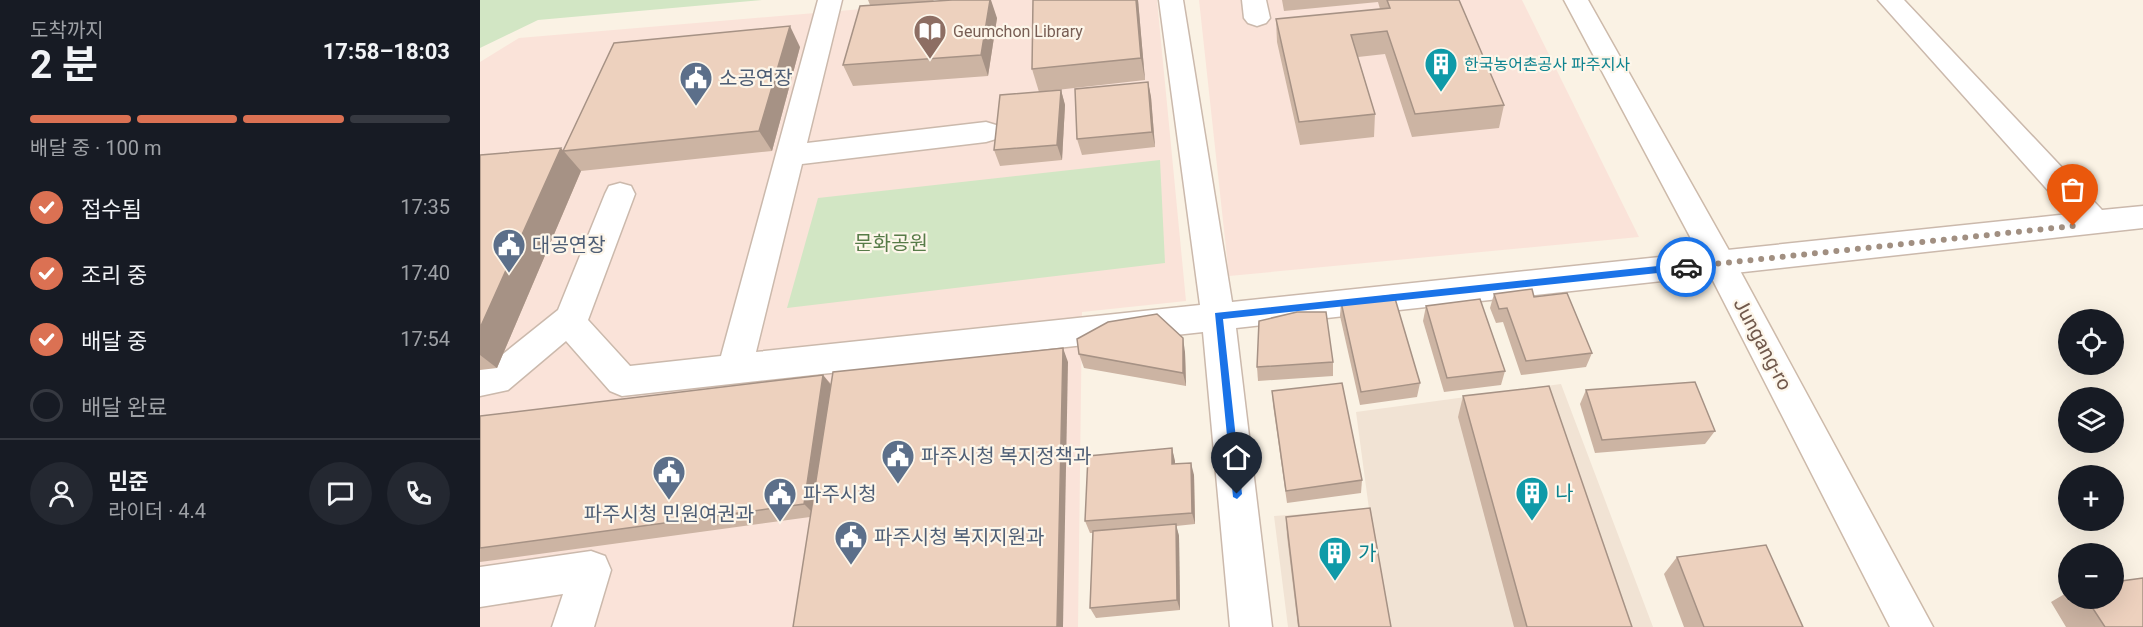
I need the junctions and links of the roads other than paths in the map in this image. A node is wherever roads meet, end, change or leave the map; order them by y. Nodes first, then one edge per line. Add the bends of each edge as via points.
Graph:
1 (830, 0) edge
2 (1171, 0) edge
3 (1576, 0) edge
4 (1890, 0) edge
5 (986, 132) dead end
6 (791, 155) junction
7 (620, 194) dead end
8 (2143, 217) edge
9 (2096, 223) junction
10 (1720, 263) junction
11 (1218, 316) junction
12 (571, 318) junction
13 (735, 369) junction
14 (480, 381) edge
15 (480, 587) edge
16 (573, 627) edge
17 (1251, 627) edge
18 (1912, 627) edge

1 - 6 street
2 - 11 street
3 - 10 street, Jungang-ro
4 - 9 street
5 - 6 street
6 - 13 street
7 - 12 street
8 - 9 street
9 - 10 street
10 - 11 street
10 - 18 street, Jungang-ro
11 - 13 street
11 - 17 street
12 - 13 street via 572,325 622,381
12 - 14 street via 496,380
15 - 16 street via 591,570

